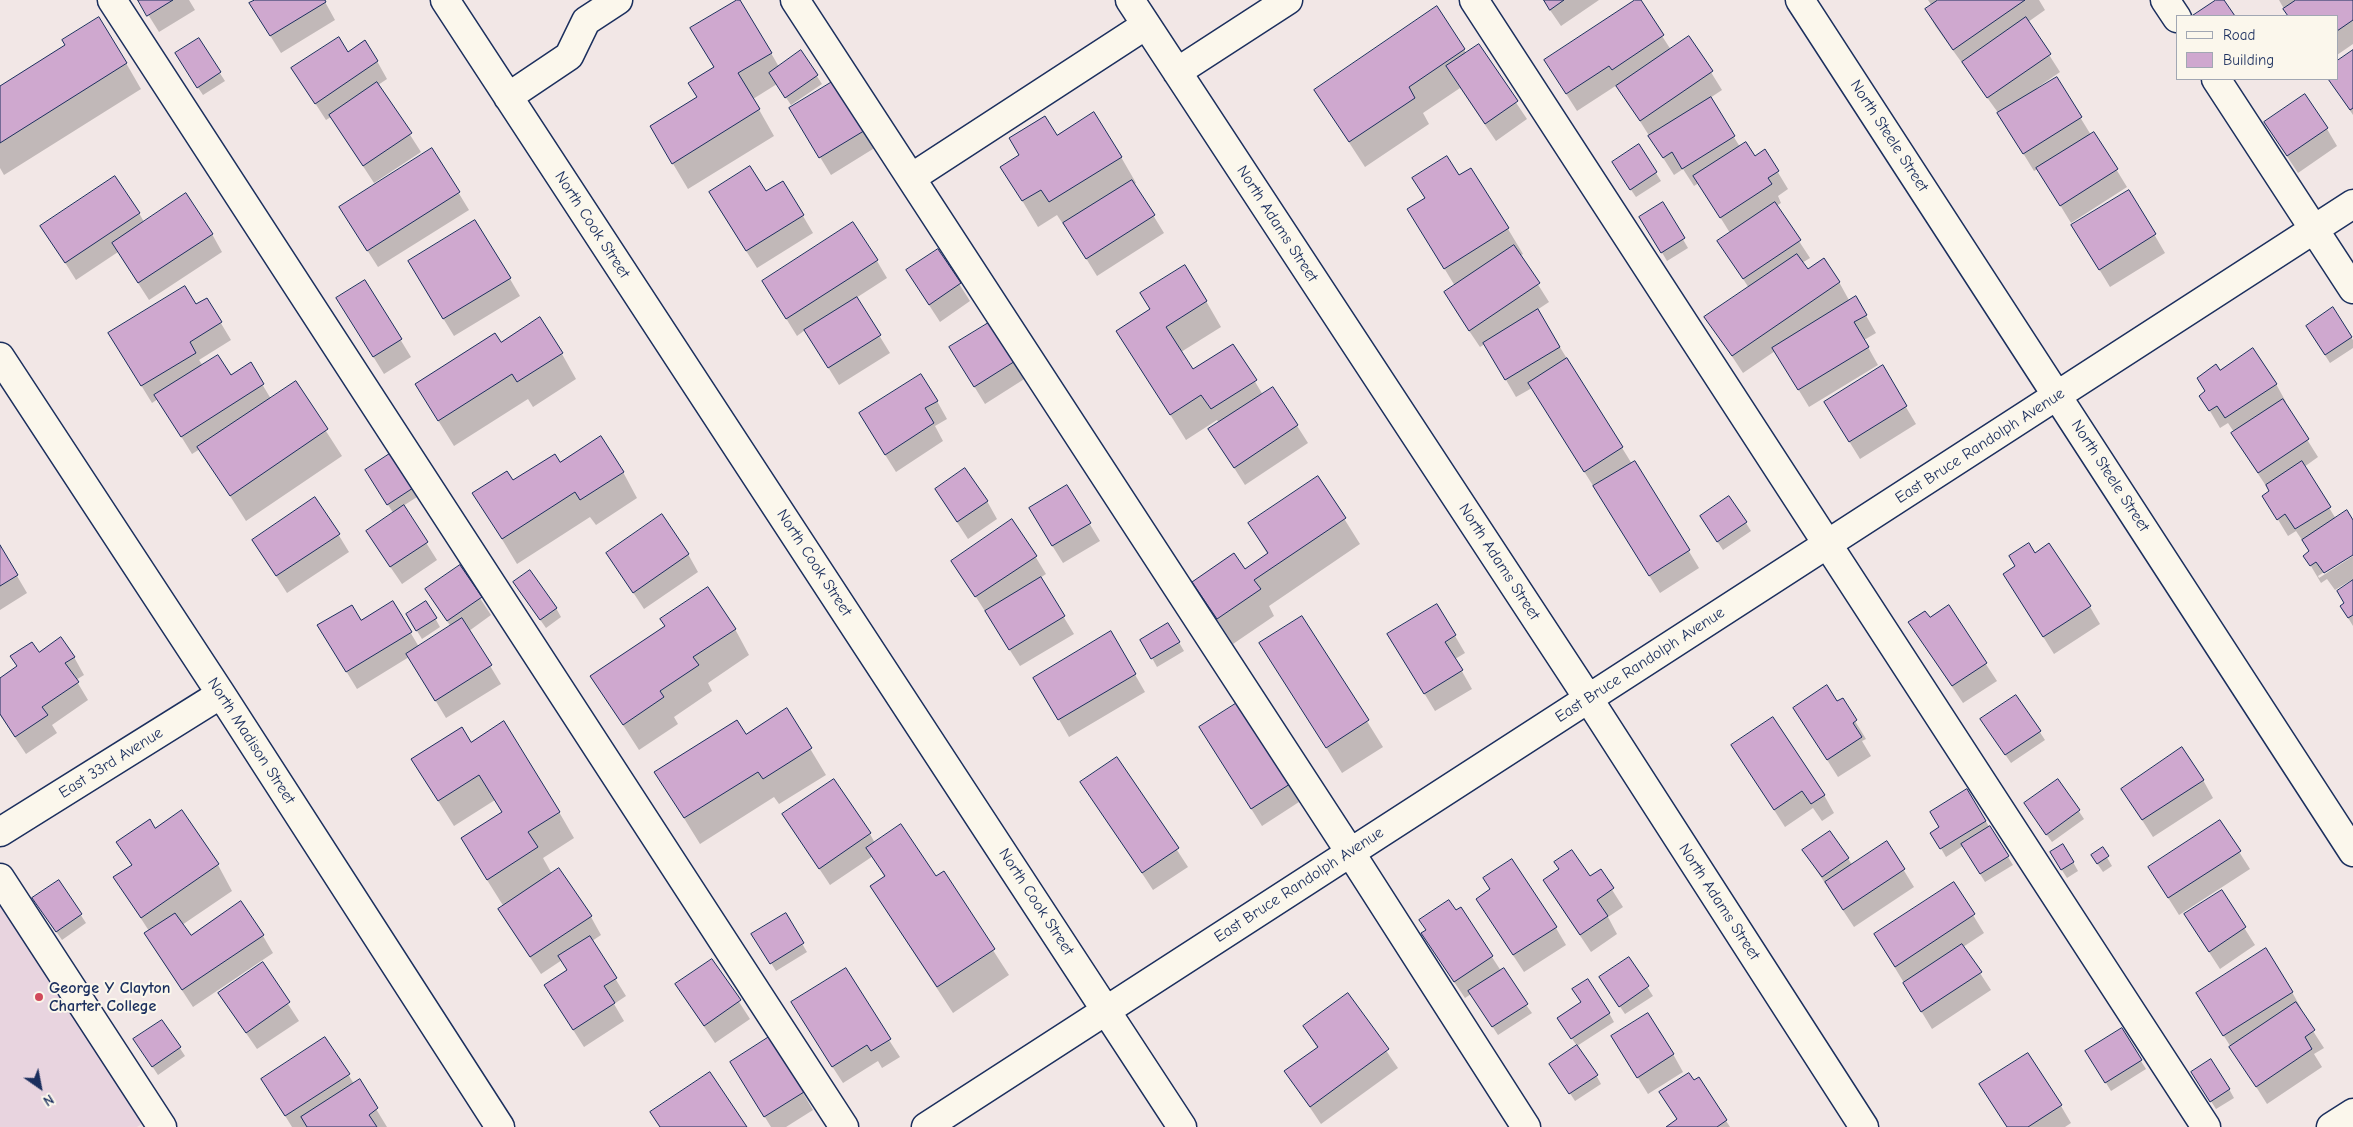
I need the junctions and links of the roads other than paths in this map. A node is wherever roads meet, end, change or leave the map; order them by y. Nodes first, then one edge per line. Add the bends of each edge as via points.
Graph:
1 (112, 0) edge
2 (445, 0) edge
3 (618, 0) edge
4 (795, 0) edge
5 (1130, 0) edge
6 (1288, 0) edge
7 (1474, 0) edge
8 (1800, 0) edge
9 (2165, 0) edge
10 (2176, 16) edge
11 (1146, 25) junction
12 (1177, 72) junction
13 (2217, 80) edge
14 (508, 97) junction
15 (911, 178) junction
16 (2353, 204) edge
17 (2314, 229) junction
18 (2353, 289) edge
19 (0, 357) edge
20 (2058, 396) junction
21 (1828, 543) junction
22 (221, 694) junction
23 (1588, 698) junction
24 (0, 832) edge
25 (1350, 852) junction
26 (2353, 852) edge
27 (0, 878) edge
28 (1107, 1010) junction
29 (2353, 1113) edge
30 (162, 1127) edge
31 (500, 1127) edge
32 (844, 1127) edge
33 (926, 1127) edge
34 (1182, 1127) edge
35 (1526, 1127) edge
36 (1864, 1127) edge
37 (2206, 1127) edge
38 (2331, 1127) edge

1 - 32 street
2 - 14 street, North Cook Street
3 - 14 street via 586,21 569,56
4 - 15 street
5 - 11 street, North Adams Street
6 - 12 street
7 - 21 street
8 - 20 street, North Steele Street
9 - 10 street
11 - 12 street, North Adams Street
11 - 15 street
12 - 23 street, North Adams Street
13 - 17 street
14 - 28 street, North Cook Street
15 - 25 street
16 - 17 street, East Bruce Randolph Avenue
17 - 18 street
17 - 20 street, East Bruce Randolph Avenue
19 - 22 street, North Madison Street
20 - 21 street, East Bruce Randolph Avenue
20 - 26 street, North Steele Street
21 - 23 street, East Bruce Randolph Avenue
21 - 37 street
22 - 24 street, East 33rd Avenue
22 - 31 street, North Madison Street
23 - 25 street, East Bruce Randolph Avenue
23 - 36 street, North Adams Street
25 - 28 street, East Bruce Randolph Avenue
25 - 35 street
27 - 30 street
28 - 33 street, East Bruce Randolph Avenue
28 - 34 street, North Cook Street
29 - 38 street

